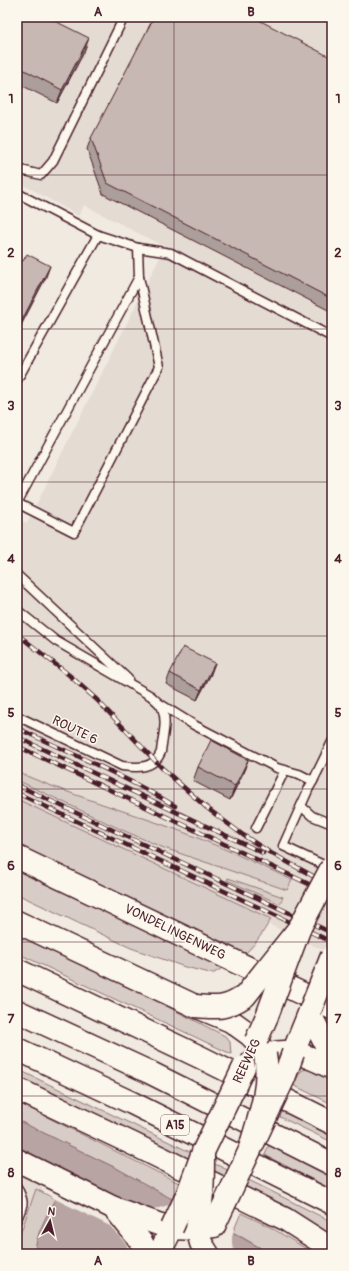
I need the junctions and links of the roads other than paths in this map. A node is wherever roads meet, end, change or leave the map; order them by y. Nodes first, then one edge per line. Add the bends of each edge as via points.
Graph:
1 (124, 17) edge
2 (17, 169) edge
3 (17, 194) edge
4 (98, 235) junction
5 (138, 248) junction
6 (139, 277) junction
7 (332, 337) edge
8 (17, 380) edge
9 (17, 503) edge
10 (17, 574) edge
11 (17, 610) edge
12 (138, 689) junction
13 (159, 703) junction
14 (17, 716) edge
15 (332, 742) edge
16 (285, 770) junction
17 (313, 781) junction
18 (301, 806) junction
19 (332, 824) edge
20 (256, 828) dead end
21 (17, 857) edge
22 (332, 868) edge
23 (17, 922) edge
24 (300, 926) junction
25 (332, 956) edge
26 (17, 970) edge
27 (195, 1006) junction
28 (332, 1008) edge
29 (17, 1011) edge
30 (310, 1011) junction
31 (261, 1048) junction
32 (17, 1049) edge
33 (294, 1053) junction
34 (332, 1065) edge
35 (332, 1068) edge
36 (17, 1089) edge
37 (332, 1123) edge
38 (250, 1148) junction
39 (203, 1152) junction
40 (17, 1160) edge
41 (332, 1164) edge
42 (17, 1187) edge
43 (332, 1203) edge
44 (114, 1208) junction
45 (17, 1219) edge
46 (205, 1227) junction
47 (172, 1228) junction
48 (332, 1249) edge
49 (205, 1253) edge
50 (147, 1254) edge
51 (159, 1254) edge

1 - 2 lane via 53,161 40,175
3 - 4 lane
4 - 5 lane
4 - 8 lane
5 - 6 lane
5 - 7 lane via 171,253
6 - 9 lane
6 - 9 lane via 160,368 74,532
10 - 12 lane
11 - 12 lane via 56,641
12 - 13 lane
13 - 14 lane, ROUTE 6 via 164,721 161,752 151,764 137,768 122,766
13 - 16 lane via 194,726
15 - 17 lane
16 - 17 lane
16 - 20 lane
17 - 18 lane
18 - 19 lane via 312,816
18 - 22 lane via 283,846
21 - 28 main road, VONDELINGENWEG
22 - 24 main road, REEWEG, bridge
23 - 27 main road
24 - 27 main road, bridge via 245,996 218,1008
24 - 31 main road, REEWEG, bridge via 268,1016
25 - 30 main road, bridge
26 - 37 main road via 193,1053
27 - 31 main road, bridge via 231,1021 249,1034
29 - 41 main road via 149,1072
30 - 33 main road
30 - 34 main road
31 - 33 main road
31 - 38 main road, bridge via 267,1073 266,1088
31 - 39 main road, REEWEG, bridge via 252,1062 244,1067
32 - 43 main road, A15
33 - 35 main road via 315,1059
33 - 38 main road, bridge
36 - 48 main road via 285,1219
38 - 46 main road, bridge
39 - 46 main road, bridge via 202,1205
39 - 47 main road, REEWEG, bridge
40 - 44 main road
42 - 45 lane via 24,1204
44 - 47 main road
44 - 50 main road via 142,1243
46 - 47 main road
46 - 49 main road via 198,1236
47 - 51 main road, REEWEG

